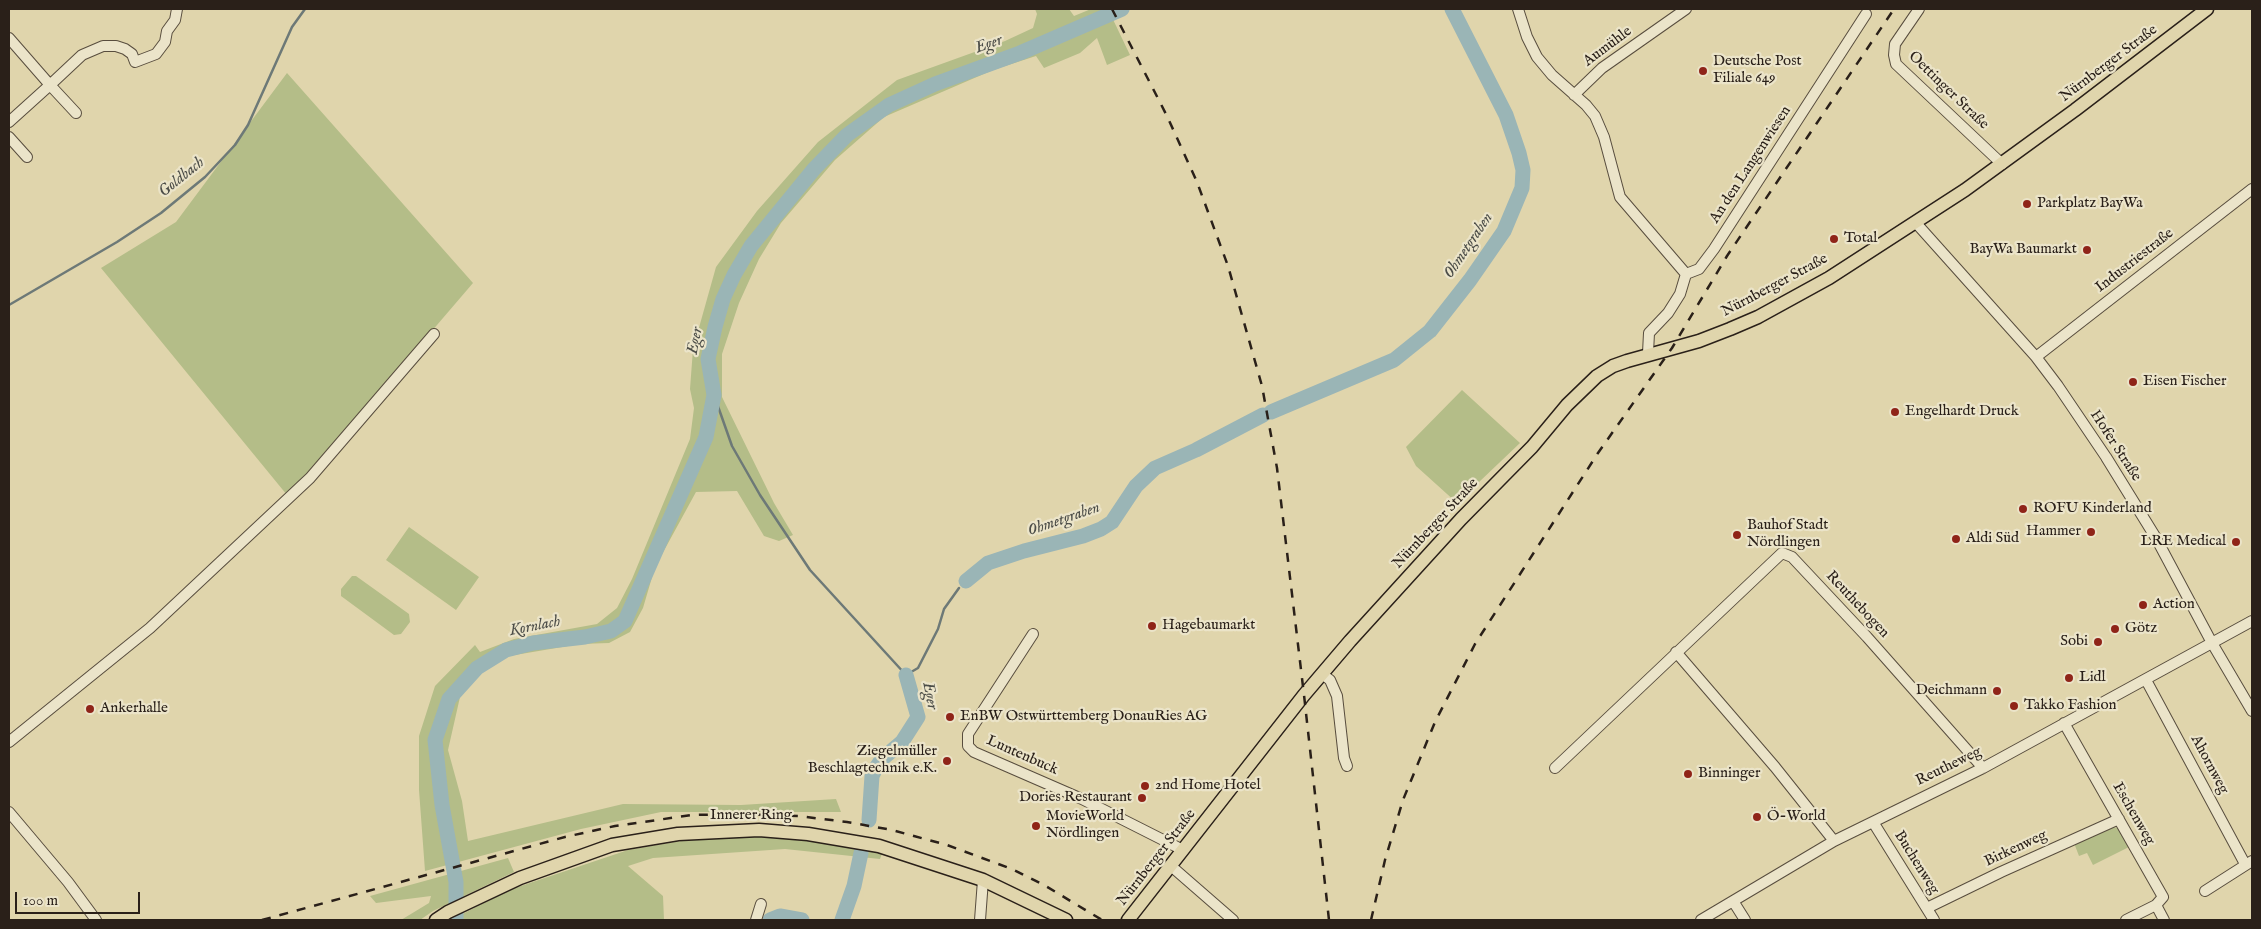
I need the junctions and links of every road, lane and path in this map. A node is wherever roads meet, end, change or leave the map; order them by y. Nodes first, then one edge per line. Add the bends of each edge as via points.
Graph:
1 (177, 9) edge
2 (1518, 9) edge
3 (1686, 9) edge
4 (1919, 9) edge
5 (2208, 9) edge
6 (1866, 14) dead end
7 (9, 38) edge
8 (50, 86) junction
9 (1574, 96) junction
10 (76, 113) dead end
11 (9, 122) edge
12 (9, 137) edge
13 (27, 157) dead end
14 (2002, 164) junction
15 (2252, 189) edge
16 (1916, 222) junction
17 (1686, 274) junction
18 (434, 334) dead end
19 (1648, 353) junction
20 (2036, 358) junction
21 (2252, 621) edge
22 (1033, 634) dead end
23 (2212, 643) junction
24 (1676, 652) junction
25 (1322, 674) junction
26 (2146, 680) junction
27 (2252, 711) edge
28 (2064, 723) junction
29 (9, 742) edge
30 (1347, 766) dead end
31 (1555, 768) dead end
32 (1983, 768) junction
33 (9, 812) edge
34 (2119, 819) junction
35 (1872, 822) junction
36 (1834, 841) junction
37 (1183, 850) junction
38 (2249, 863) edge
39 (1171, 866) junction
40 (983, 880) junction
41 (2205, 891) dead end
42 (1733, 901) junction
43 (761, 904) dead end
44 (2156, 905) junction
45 (1927, 908) junction
46 (96, 920) edge
47 (436, 920) edge
48 (756, 920) edge
49 (980, 920) edge
50 (1066, 920) edge
51 (1128, 920) edge
52 (1233, 920) edge
53 (1700, 920) edge
54 (1745, 920) edge
55 (1934, 920) edge
56 (2126, 920) edge
57 (2164, 920) edge

1 - 8 street via 165,42 156,54 136,62 125,49 103,46 82,55
2 - 9 street via 1537,58
3 - 9 street, Aumühle via 1602,68
4 - 14 street, Oettinger Straße via 1895,44 1896,64
5 - 14 main road, Nürnberger Straße
6 - 17 street, An den Langenwiesen via 1714,249 1699,269
7 - 8 street
8 - 10 street
8 - 11 street
9 - 17 street via 1595,116 1620,197
12 - 13 street
14 - 16 main road, Nürnberger Straße
15 - 20 street, Industriestraße
16 - 19 main road, Nürnberger Straße via 1829,278 1758,317 1699,341
16 - 20 street, Hofer Straße
17 - 19 street via 1680,294 1668,313 1649,332
18 - 29 street via 310,478 150,628
19 - 25 main road, Nürnberger Straße via 1612,366 1583,388
20 - 23 street, Hofer Straße via 2101,449 2142,514
21 - 23 street
22 - 37 street, Luntenbuck via 968,734 968,746 974,752 1089,802
23 - 26 street, Reutheweg
23 - 27 street, Hofer Straße
24 - 31 street, Reuthebogen
24 - 32 street, Reuthebogen via 1782,553 1792,557 1867,637
24 - 36 street
25 - 30 street via 1330,680 1338,696
25 - 37 main road, Nürnberger Straße
26 - 28 street, Reutheweg
26 - 38 street, Ahornweg
28 - 32 street, Reutheweg
28 - 34 street, Eschenweg
32 - 35 street, Reutheweg
33 - 46 street
34 - 44 street, Eschenweg via 2163,897
34 - 45 street, Birkenweg
35 - 36 street, Reutheweg
35 - 45 street, Buchenweg
36 - 42 street, Reutheweg
37 - 39 main road, Nürnberger Straße
38 - 41 street, Ahornweg
39 - 51 main road, Nürnberger Straße
39 - 52 street
40 - 47 main road, Innerer Ring via 880,846 783,830 713,831 612,846 528,875
40 - 49 street
40 - 50 main road, Innerer Ring
42 - 53 street, Reutheweg
42 - 54 street
43 - 48 street
44 - 56 street
44 - 57 street, Eschenweg
45 - 55 street, Buchenweg

